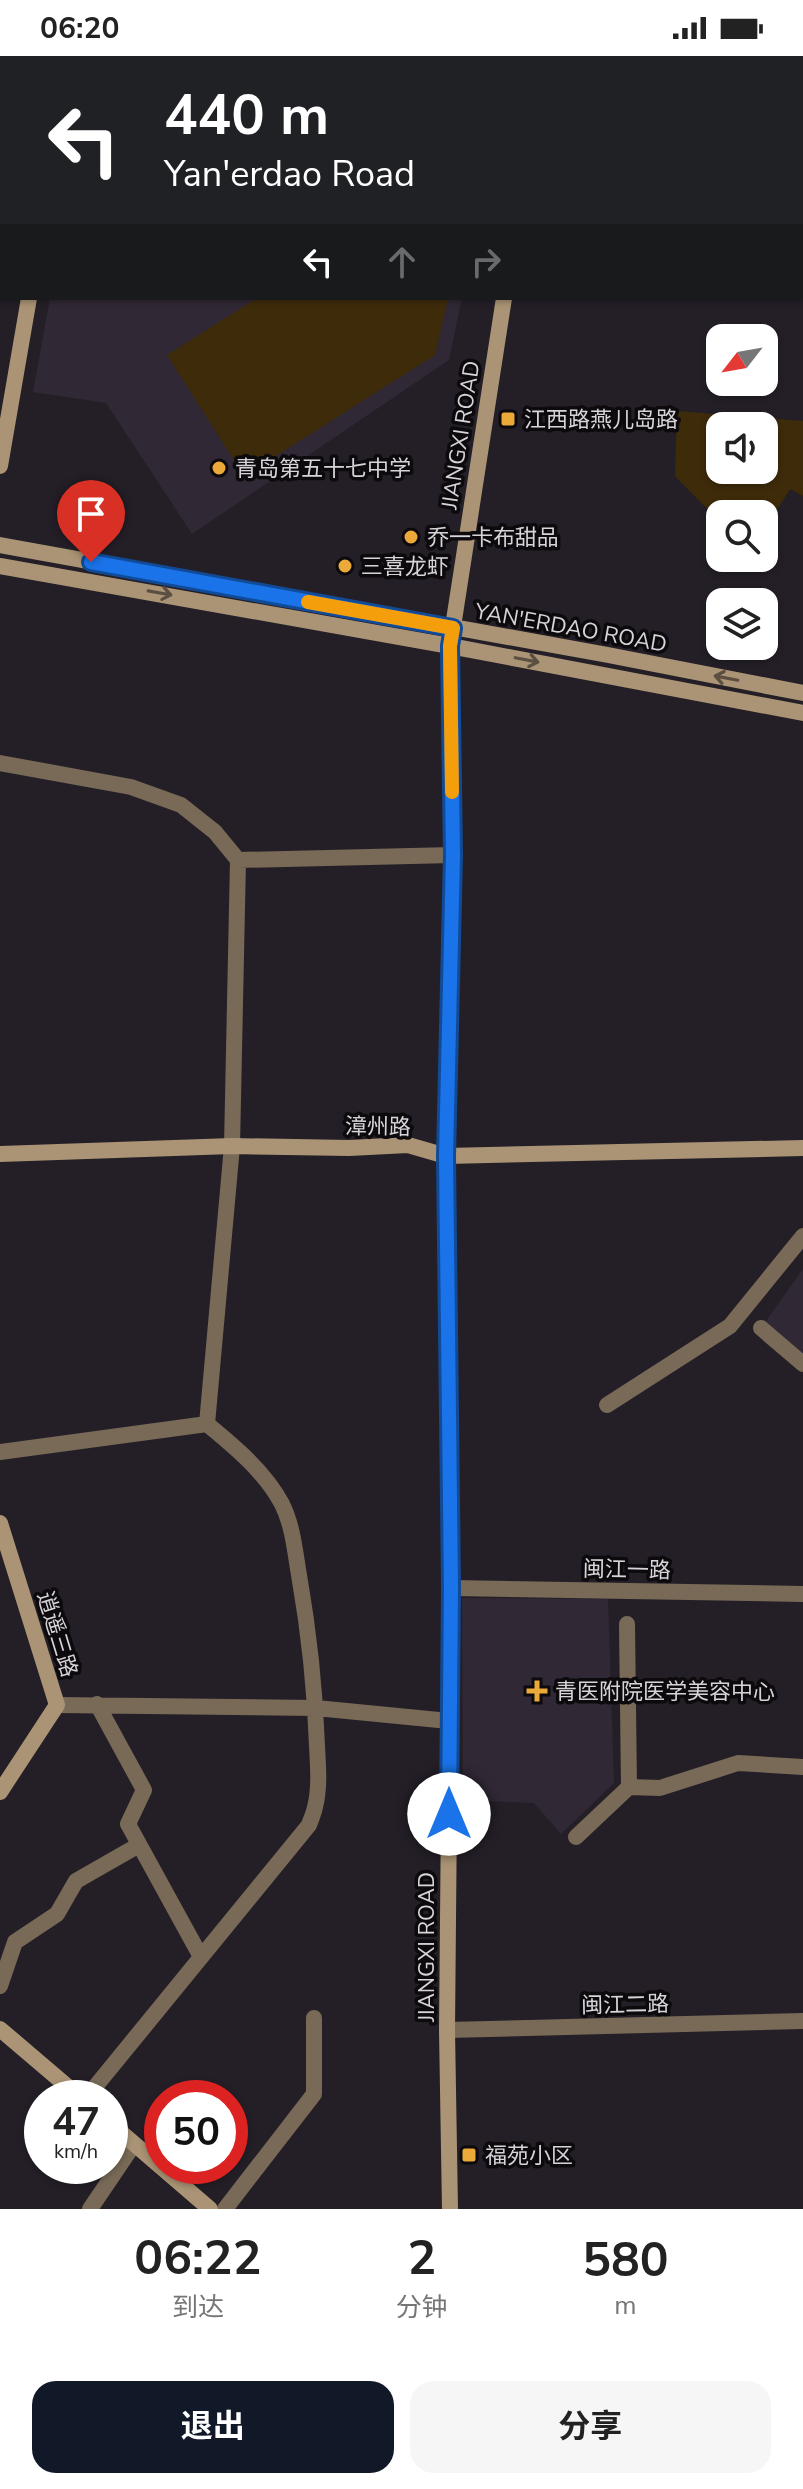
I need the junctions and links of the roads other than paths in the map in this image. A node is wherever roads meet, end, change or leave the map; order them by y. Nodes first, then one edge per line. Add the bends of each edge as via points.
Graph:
1 (29, 300) edge
2 (504, 300) edge
3 (3, 430) edge
4 (0, 466) edge
5 (0, 545) edge
6 (0, 566) edge
7 (453, 628) junction
8 (450, 646) junction
9 (803, 693) edge
10 (803, 713) edge
11 (0, 763) edge
12 (453, 855) junction
13 (238, 860) junction
14 (232, 1146) junction
15 (803, 1148) edge
16 (0, 1154) edge
17 (446, 1156) junction
18 (803, 1236) edge
19 (761, 1328) dead end
20 (803, 1364) edge
21 (607, 1405) dead end
22 (207, 1424) junction
23 (0, 1452) edge
24 (0, 1523) edge
25 (451, 1588) junction
26 (803, 1594) edge
27 (627, 1624) dead end
28 (97, 1704) junction
29 (57, 1705) junction
30 (316, 1708) junction
31 (449, 1721) junction
32 (803, 1767) edge
33 (629, 1787) junction
34 (0, 1792) edge
35 (576, 1837) dead end
36 (139, 1845) junction
37 (201, 1957) junction
38 (0, 1986) edge
39 (314, 2018) dead end
40 (803, 2021) edge
41 (0, 2029) edge
42 (447, 2030) junction
43 (61, 2080) edge
44 (98, 2080) edge
45 (128, 2139) edge
46 (134, 2144) junction
47 (90, 2209) edge
48 (210, 2209) edge
49 (225, 2209) edge
50 (450, 2209) edge

1 - 3 main road
2 - 7 main road, JIANGXI ROAD
3 - 4 main road
5 - 7 main road, YAN'ERDAO ROAD
6 -> 8 main road, YAN'ERDAO ROAD
7 - 8 main road, JIANGXI ROAD
9 -> 7 main road, YAN'ERDAO ROAD
8 -> 10 main road, YAN'ERDAO ROAD
8 - 12 main road, JIANGXI ROAD
11 - 13 street via 131,787 181,805 215,832
12 - 13 street
12 - 17 main road, JIANGXI ROAD
13 - 14 street
14 - 16 main road, 漳州路
14 - 17 main road, 漳州路 via 408,1145
14 - 22 street
15 - 17 main road, 漳州路
17 - 25 main road, JIANGXI ROAD
18 - 21 street via 730,1326
19 - 20 street
22 - 23 street
22 - 30 street via 257,1471 283,1507 293,1534
24 - 29 main road, 逍遥三路
25 - 26 street, 闽江一路
25 - 31 main road, JIANGXI ROAD
27 - 33 street
28 - 29 street
28 - 30 street
28 - 36 street via 144,1790 128,1824
29 - 34 main road, 逍遥三路
30 - 31 street
30 - 37 street via 318,1774 309,1825
31 - 42 main road, JIANGXI ROAD
32 - 33 street via 738,1763 660,1788
33 - 35 street
36 - 37 street
36 - 38 street via 76,1881 57,1914 15,1942
37 - 44 street
39 - 49 street via 314,2094
40 - 42 street, 闽江二路
41 - 43 main road
42 - 50 main road, JIANGXI ROAD
45 - 46 main road
46 - 47 street
46 - 48 main road

